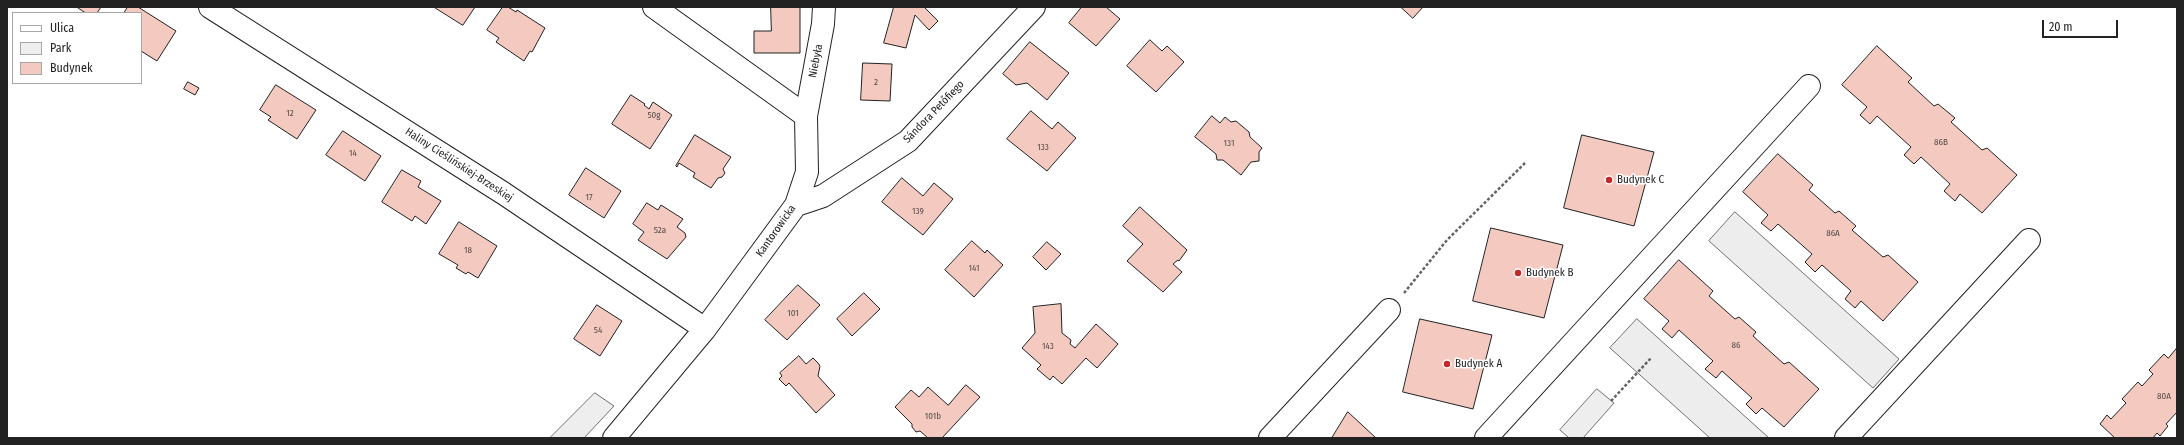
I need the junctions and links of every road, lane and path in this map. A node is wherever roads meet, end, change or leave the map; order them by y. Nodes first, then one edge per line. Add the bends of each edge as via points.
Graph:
1 (210, 7) edge
2 (654, 7) edge
3 (824, 7) edge
4 (1034, 7) edge
5 (1809, 86) dead end
6 (806, 116) junction
7 (1525, 164) dead end
8 (796, 205) junction
9 (2029, 240) dead end
10 (1389, 310) joint
11 (705, 329) junction
12 (1651, 358) dead end
13 (1611, 401) dead end
14 (614, 438) edge
15 (1270, 438) edge
16 (1486, 438) edge
17 (1846, 438) edge

1 - 11 street, Haliny Cieślińskiej-Brzeskiej via 503,192
2 - 6 street
3 - 6 street, Niebyła
4 - 8 street, Sándora Petőfiego via 908,141 823,196
5 - 16 street
6 - 8 street, Kantorowicka via 807,172
7 - 10 path via 1447,240
8 - 11 street, Kantorowicka
9 - 17 street
10 - 15 street
11 - 14 street, Kantorowicka
12 - 13 path

